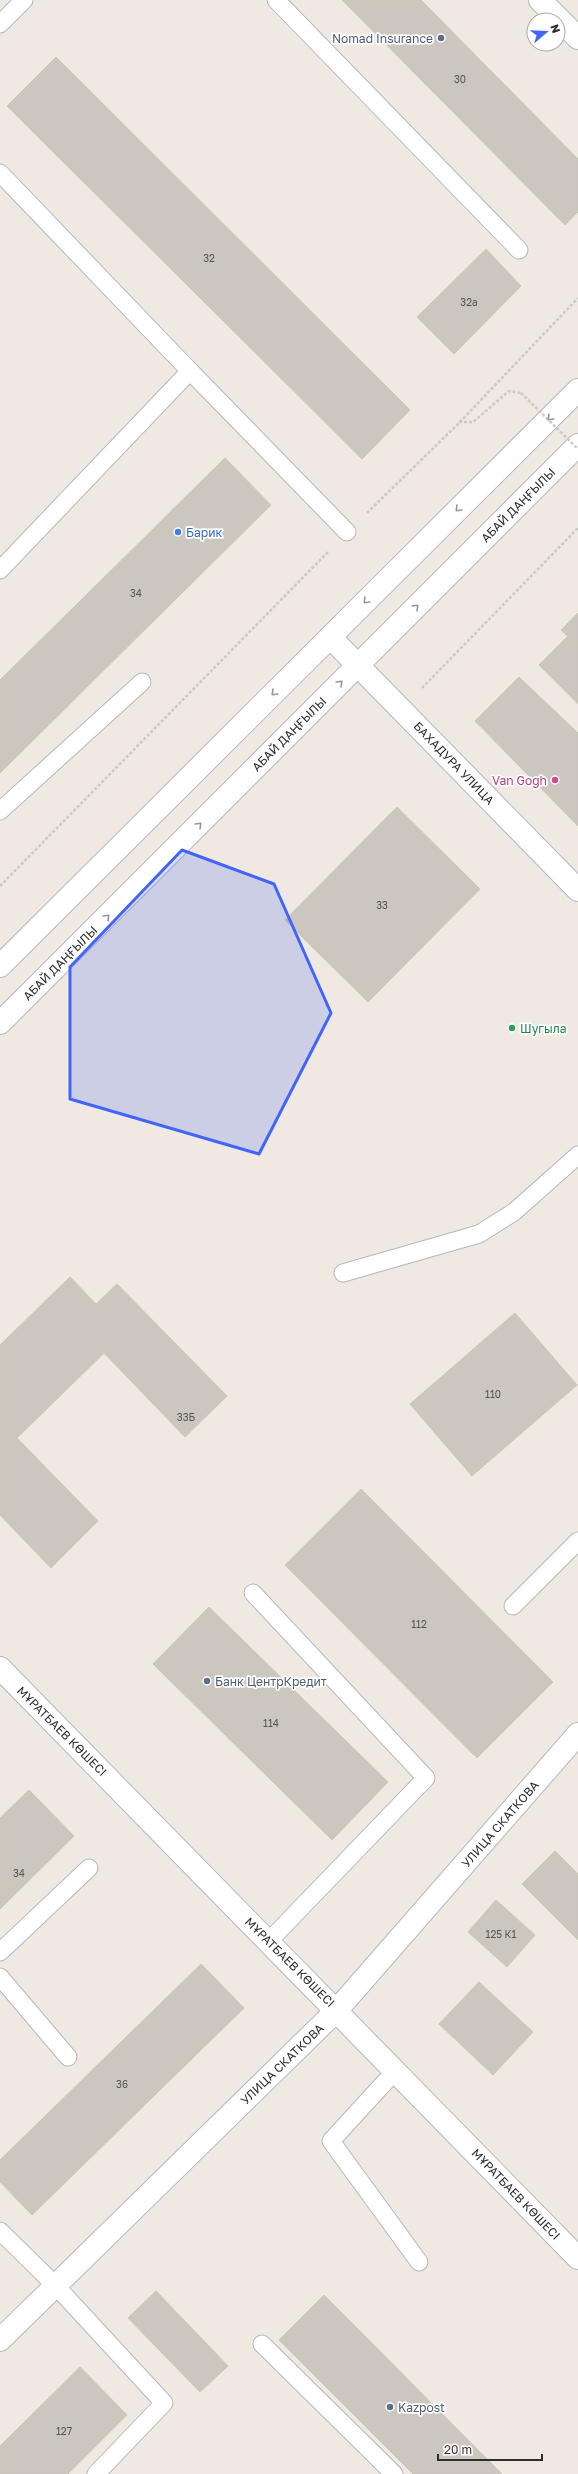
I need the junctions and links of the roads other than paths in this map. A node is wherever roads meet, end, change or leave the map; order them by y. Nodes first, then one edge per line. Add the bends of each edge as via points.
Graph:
1 (24, 0) edge
2 (276, 0) edge
3 (540, 0) edge
4 (0, 24) edge
5 (578, 38) edge
6 (0, 173) edge
7 (519, 250) dead end
8 (190, 371) junction
9 (578, 390) edge
10 (578, 445) edge
11 (347, 532) road end
12 (0, 570) edge
13 (330, 637) junction
14 (359, 665) junction
15 (142, 682) dead end
16 (0, 811) edge
17 (576, 885) edge
18 (0, 966) edge
19 (0, 1024) edge
20 (578, 1155) edge
21 (343, 1273) dead end
22 (578, 1541) edge
23 (254, 1593) dead end
24 (513, 1606) dead end
25 (0, 1668) edge
26 (578, 1734) edge
27 (89, 1868) dead end
28 (269, 1941) junction
29 (0, 1952) edge
30 (0, 1977) edge
31 (337, 2010) junction
32 (68, 2057) dead end
33 (396, 2070) junction
34 (0, 2232) edge
35 (578, 2258) edge
36 (419, 2262) dead end
37 (56, 2286) junction
38 (0, 2340) edge
39 (262, 2344) dead end
40 (96, 2474) edge
41 (394, 2474) edge

1 - 4 lane
2 - 7 lane
3 - 5 street
6 - 8 lane
8 - 11 lane
8 - 12 lane
9 -> 13 street
14 -> 10 street, АБАЙ ДАҢҒЫЛЫ
13 - 14 street, БАХАДУРА УЛИЦА
13 -> 18 street
14 - 17 street, БАХАДУРА УЛИЦА
19 -> 14 street, АБАЙ ДАҢҒЫЛЫ
15 - 16 lane
20 - 21 lane via 514,1212 479,1234
22 - 24 lane
23 - 28 lane via 426,1778
25 - 28 street, МҰРАТБАЕВ КӨШЕСІ
26 - 31 street, УЛИЦА СКАТКОВА
27 - 29 lane
28 - 31 street, МҰРАТБАЕВ КӨШЕСІ
30 - 32 lane
31 - 33 street, МҰРАТБАЕВ КӨШЕСІ
31 - 37 street, УЛИЦА СКАТКОВА
33 - 35 street, МҰРАТБАЕВ КӨШЕСІ
33 - 36 lane via 331,2141
34 - 37 lane
37 - 38 street, УЛИЦА СКАТКОВА
37 - 40 lane via 164,2403
39 - 41 lane

